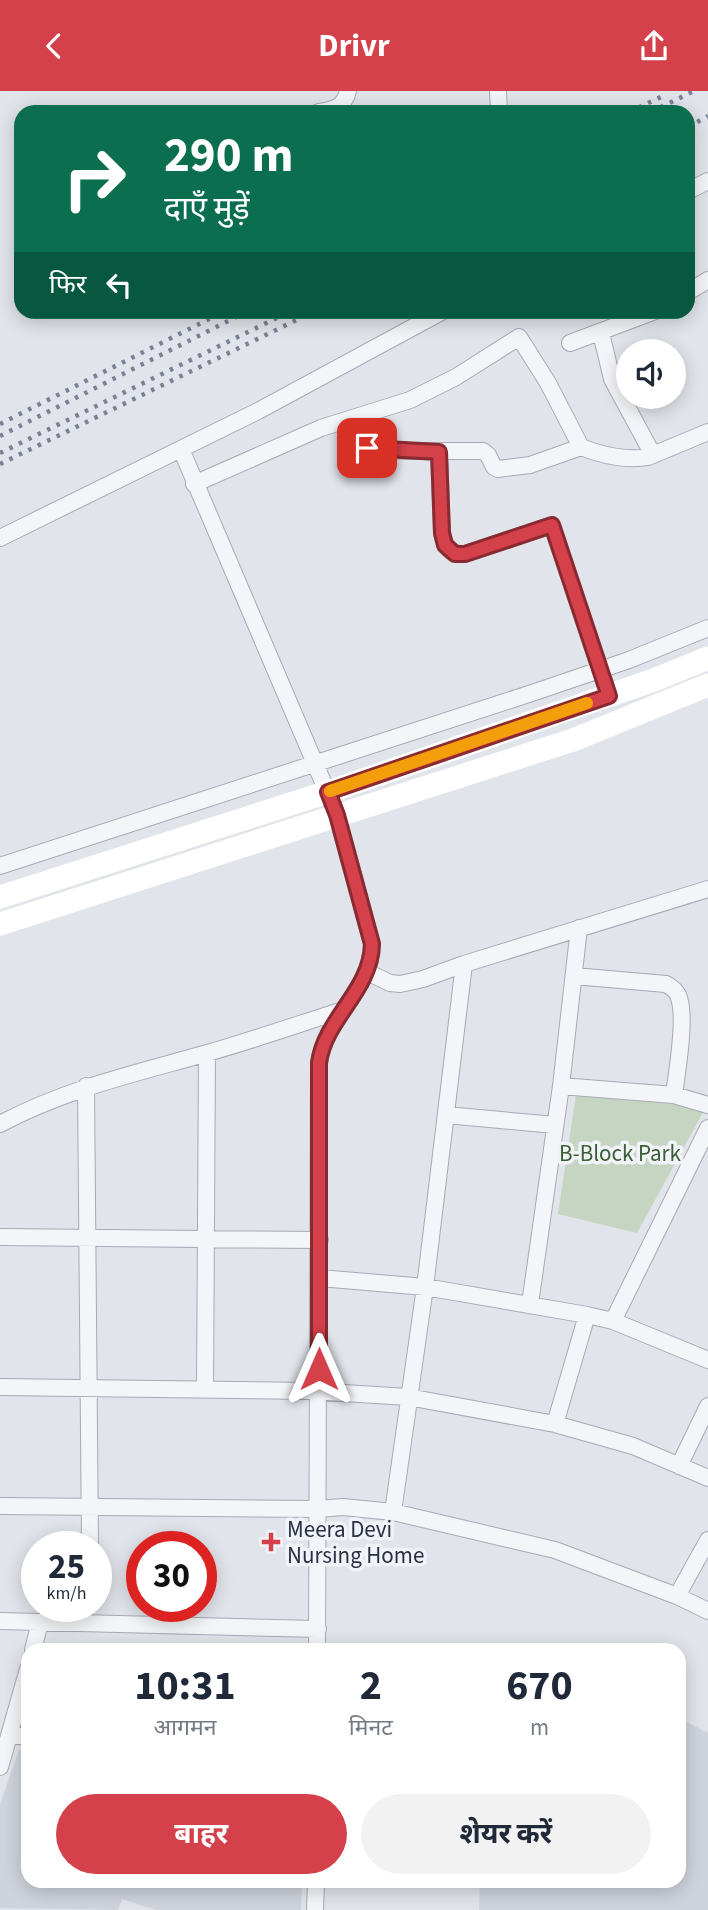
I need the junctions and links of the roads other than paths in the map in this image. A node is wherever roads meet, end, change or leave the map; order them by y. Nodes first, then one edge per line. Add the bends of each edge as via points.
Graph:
1 (428, 319) edge
2 (635, 319) edge
3 (601, 333) junction
4 (570, 344) dead end
5 (708, 432) edge
6 (581, 447) junction
7 (367, 448) dead end
8 (181, 449) junction
9 (439, 452) junction
10 (653, 455) junction
11 (194, 484) junction
12 (0, 538) edge
13 (708, 628) edge
14 (708, 659) edge
15 (600, 670) junction
16 (708, 685) edge
17 (609, 696) junction
18 (315, 763) junction
19 (328, 792) junction
20 (337, 815) junction
21 (0, 866) edge
22 (708, 889) edge
23 (0, 897) edge
24 (0, 924) edge
25 (579, 928) junction
26 (464, 964) junction
27 (367, 972) junction
28 (574, 976) junction
29 (343, 1010) junction
30 (207, 1053) junction
31 (86, 1086) junction
32 (561, 1086) junction
33 (674, 1094) junction
34 (708, 1105) edge
35 (446, 1115) junction
36 (0, 1124) edge
37 (555, 1125) junction
38 (708, 1128) edge
39 (0, 1237) edge
40 (87, 1238) junction
41 (206, 1239) junction
42 (320, 1240) junction
43 (320, 1278) junction
44 (425, 1287) junction
45 (530, 1304) junction
46 (587, 1315) junction
47 (613, 1321) junction
48 (708, 1360) edge
49 (0, 1387) edge
50 (89, 1389) junction
51 (205, 1389) junction
52 (319, 1391) junction
53 (408, 1398) junction
54 (708, 1406) edge
55 (555, 1424) junction
56 (679, 1466) junction
57 (708, 1478) edge
58 (0, 1506) edge
59 (90, 1507) junction
60 (318, 1509) junction
61 (393, 1512) junction
62 (90, 1531) edge
63 (708, 1540) edge
64 (677, 1596) junction
65 (708, 1611) edge
66 (112, 1615) edge
67 (0, 1621) edge
68 (21, 1622) edge
69 (40, 1622) edge
70 (318, 1629) junction
71 (35, 1643) edge
72 (317, 1643) edge
73 (21, 1694) edge
74 (10, 1736) junction
75 (21, 1736) edge
76 (0, 1767) edge
77 (316, 1888) edge
78 (315, 1910) edge

1 - 8 street
2 - 3 street
3 - 4 street
3 - 10 street via 612,379
5 - 10 street
6 - 9 street via 530,465 498,469 483,451
6 - 10 street via 622,458
6 - 11 street via 519,337 410,400 321,428
7 - 9 street
8 - 11 street
8 - 12 street
9 - 15 street via 445,545 455,554 465,554 552,525
11 - 18 street
13 - 15 street
14 - 17 street
15 - 17 street
15 - 18 street
16 - 20 street via 573,740
17 - 19 street
18 - 19 street
18 - 21 street
19 - 20 street
19 - 23 street
20 - 24 street
20 - 27 street via 372,944
22 - 25 street
25 - 26 street
25 - 28 street
26 - 27 street via 400,984
26 - 35 street
27 - 29 street
28 - 32 street
28 - 33 street via 666,984 675,990 682,1017
29 - 30 street
29 - 42 street via 327,1034 319,1063
30 - 31 street
30 - 41 street
31 - 36 street
31 - 40 street
32 - 33 street
32 - 37 street
33 - 34 street
35 - 37 street
35 - 44 street
37 - 45 street
38 - 47 street
39 - 40 street
40 - 41 street
40 - 50 street
41 - 42 street
41 - 51 street
42 - 43 street
43 - 44 street
43 - 52 street
44 - 45 street
44 - 53 street
45 - 46 street
46 - 47 street
46 - 55 street
47 - 48 street
49 - 50 street
50 - 51 street
50 - 59 street
51 - 52 street
52 - 53 street
52 - 60 street
53 - 55 street
53 - 61 street
54 - 56 street
55 - 56 street via 632,1446
56 - 57 street
58 - 59 street
59 - 60 street
59 - 62 street
60 - 61 street
60 - 70 street
61 - 64 street via 555,1550
63 - 64 street
64 - 65 street
66 - 70 street
67 - 68 street
69 - 71 street
70 - 72 street
73 - 74 street
74 - 75 street
74 - 76 street
77 - 78 street

